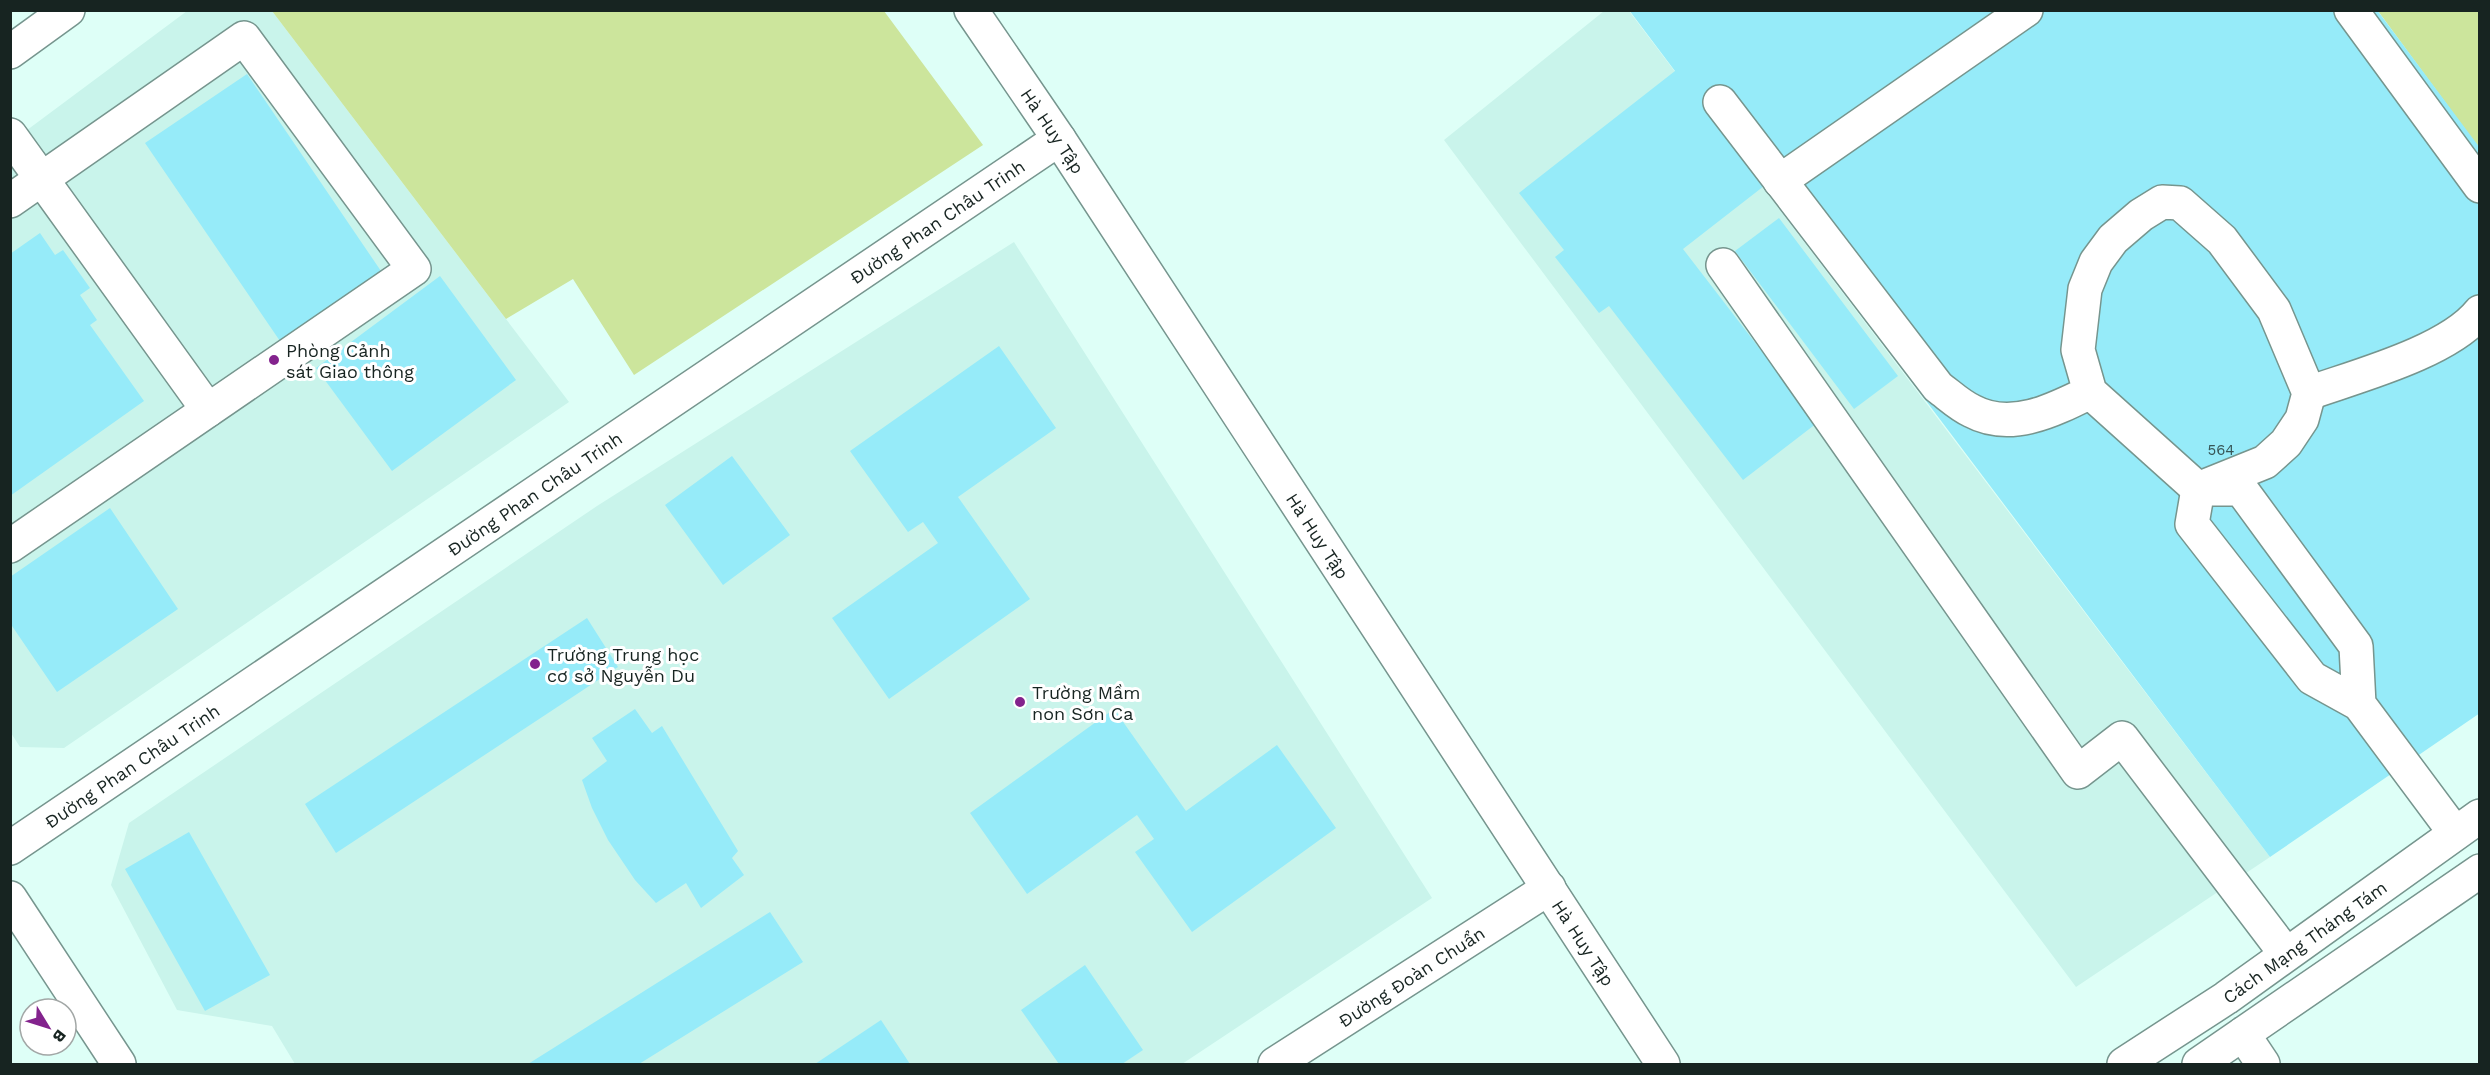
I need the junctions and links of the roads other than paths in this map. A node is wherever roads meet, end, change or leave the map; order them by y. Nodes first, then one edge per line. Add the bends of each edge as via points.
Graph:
1 (68, 10) edge
2 (971, 10) edge
3 (2026, 10) edge
4 (2351, 10) edge
5 (10, 52) edge
6 (1720, 102) dead end
7 (10, 135) edge
8 (1059, 138) junction
9 (41, 178) junction
10 (1780, 182) junction
11 (2480, 186) edge
12 (10, 201) edge
13 (1723, 265) dead end
14 (2480, 312) edge
15 (2090, 392) junction
16 (2309, 393) junction
17 (208, 410) junction
18 (2198, 489) junction
19 (10, 546) edge
20 (2359, 704) junction
21 (2467, 825) edge
22 (10, 848) edge
23 (2480, 872) edge
24 (1549, 888) junction
25 (10, 898) edge
26 (2286, 954) junction
27 (2243, 1034) junction
28 (119, 1065) edge
29 (1275, 1065) edge
30 (1663, 1065) edge
31 (2124, 1065) edge
32 (2199, 1065) edge
33 (2263, 1065) edge

1 - 5 street
2 - 8 street, Hà Huy Tập
3 - 10 street
4 - 11 street
6 - 10 street
7 - 9 street
8 - 22 street, Đường Phan Châu Trinh
8 - 24 street, Hà Huy Tập
9 - 12 street
9 - 17 street
9 - 17 street via 244,38 414,269
10 - 15 street via 1938,387 1956,401 1987,418 2018,420 2065,405
13 - 26 street via 2078,772 2122,738
14 - 16 street via 2446,339
15 - 16 street via 2078,350 2085,289 2096,262 2113,239 2163,202 2180,203 2222,240 2274,310
15 - 18 street
16 - 18 street via 2302,419 2272,456
17 - 19 street
18 - 20 street via 2192,524 2312,678
18 - 20 street via 2241,489 2356,646
20 - 21 street
21 - 26 street, Cách Mạng Tháng Tám
23 - 27 street
24 - 29 street, Đường Đoàn Chuẩn
24 - 30 street, Hà Huy Tập
25 - 28 street
26 - 31 street, Cách Mạng Tháng Tám
27 - 32 street
27 - 33 street

